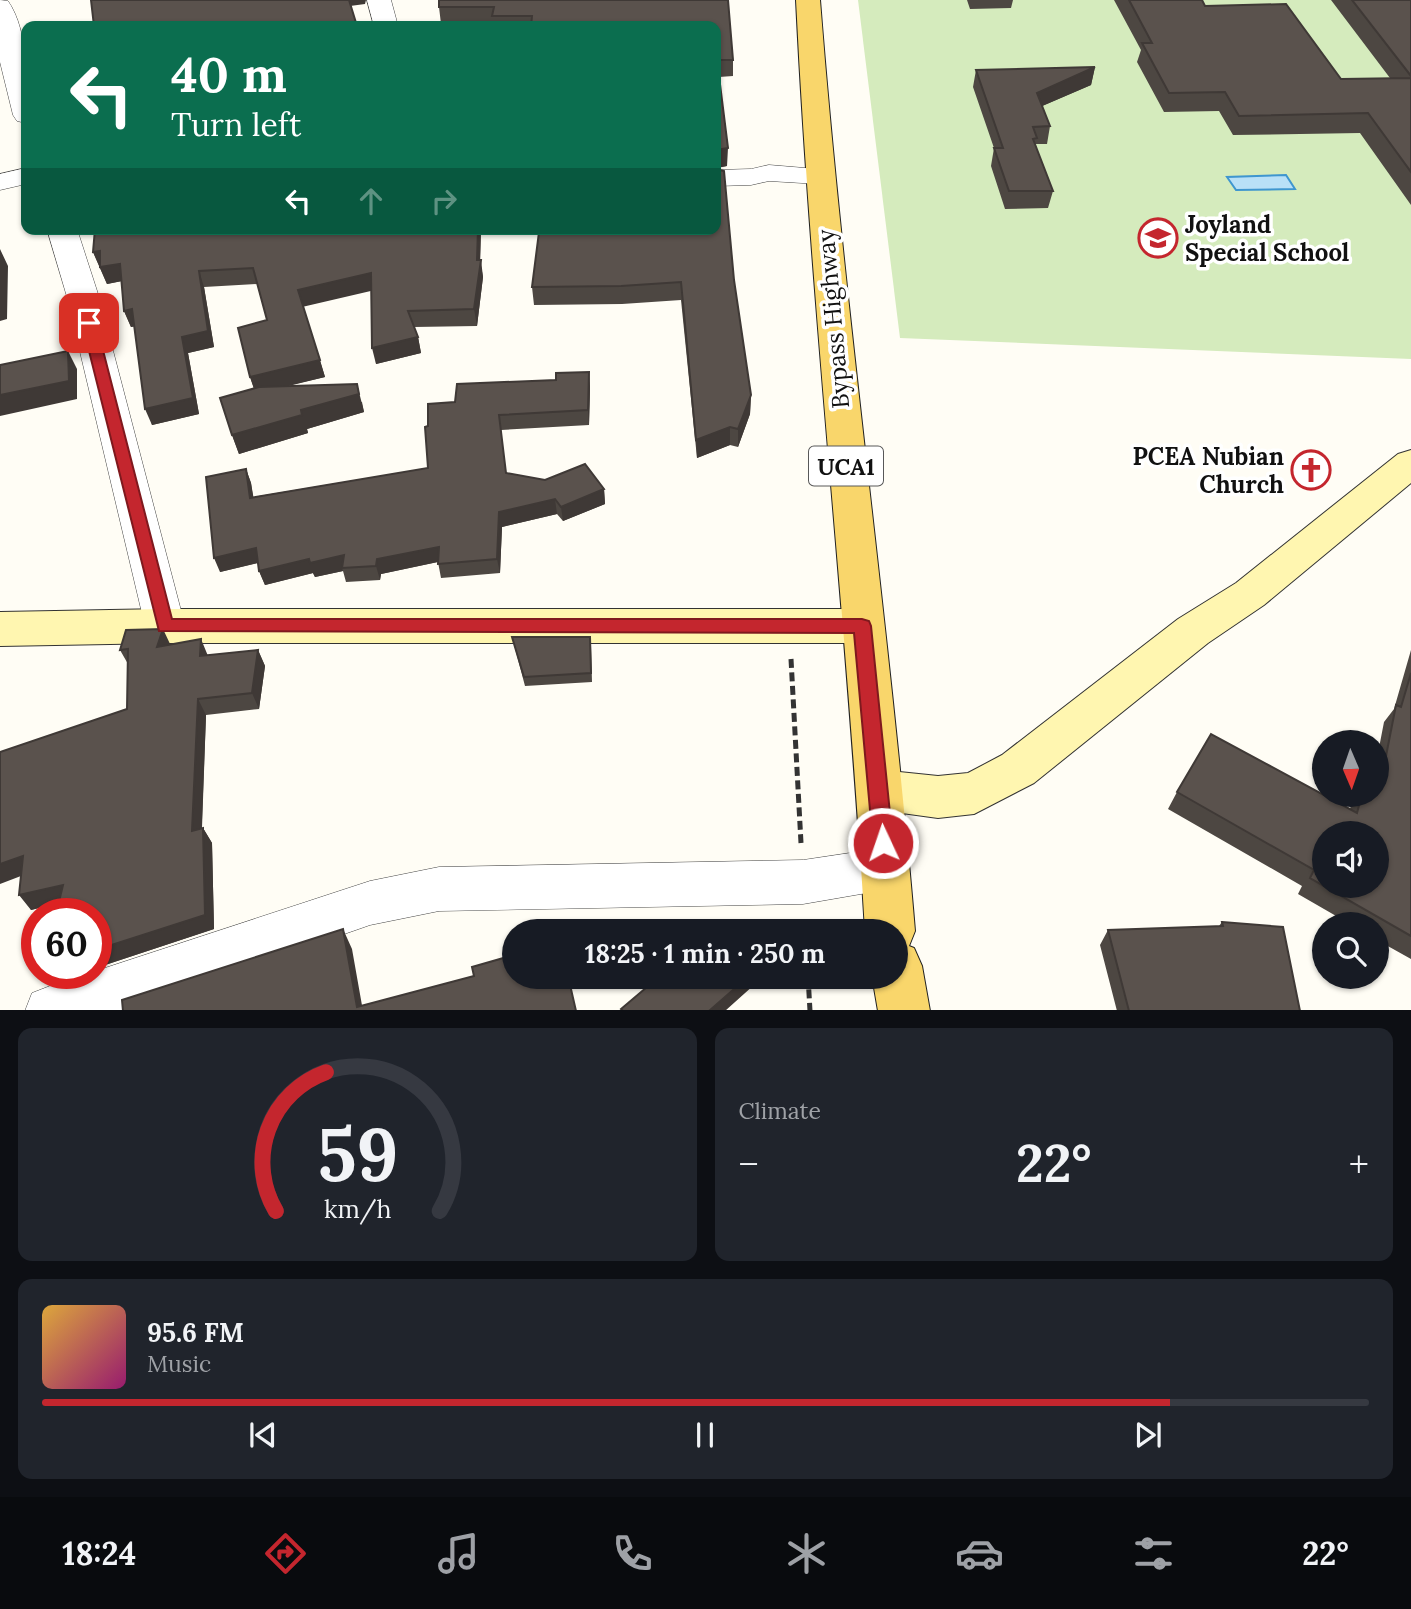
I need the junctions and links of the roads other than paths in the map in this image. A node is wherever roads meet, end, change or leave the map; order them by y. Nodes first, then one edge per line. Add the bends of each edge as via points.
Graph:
1 (379, 0) edge
2 (808, 0) edge
3 (0, 6) edge
4 (385, 21) edge
5 (21, 98) edge
6 (819, 176) junction
7 (21, 177) edge
8 (721, 178) edge
9 (0, 182) edge
10 (64, 235) edge
11 (1411, 463) edge
12 (165, 626) junction
13 (862, 626) junction
14 (0, 629) edge
15 (880, 790) junction
16 (884, 869) junction
17 (889, 919) edge
18 (900, 989) edge
19 (50, 1010) edge
20 (904, 1010) edge

1 - 4 street
2 - 6 main road, Bypass Highway / UCA1
3 - 5 street
6 - 8 street via 769,173
6 - 13 main road, Bypass Highway / UCA1
7 - 9 street
10 - 12 street
11 - 15 street via 1250,594 1193,631 1018,769 974,793 938,797
12 - 13 street
12 - 14 street
13 - 15 main road, Bypass Highway / UCA1
15 - 16 main road, Bypass Highway / UCA1
16 - 17 main road, Bypass Highway / UCA1
16 - 19 street via 803,882 439,889 370,903
18 - 20 main road

